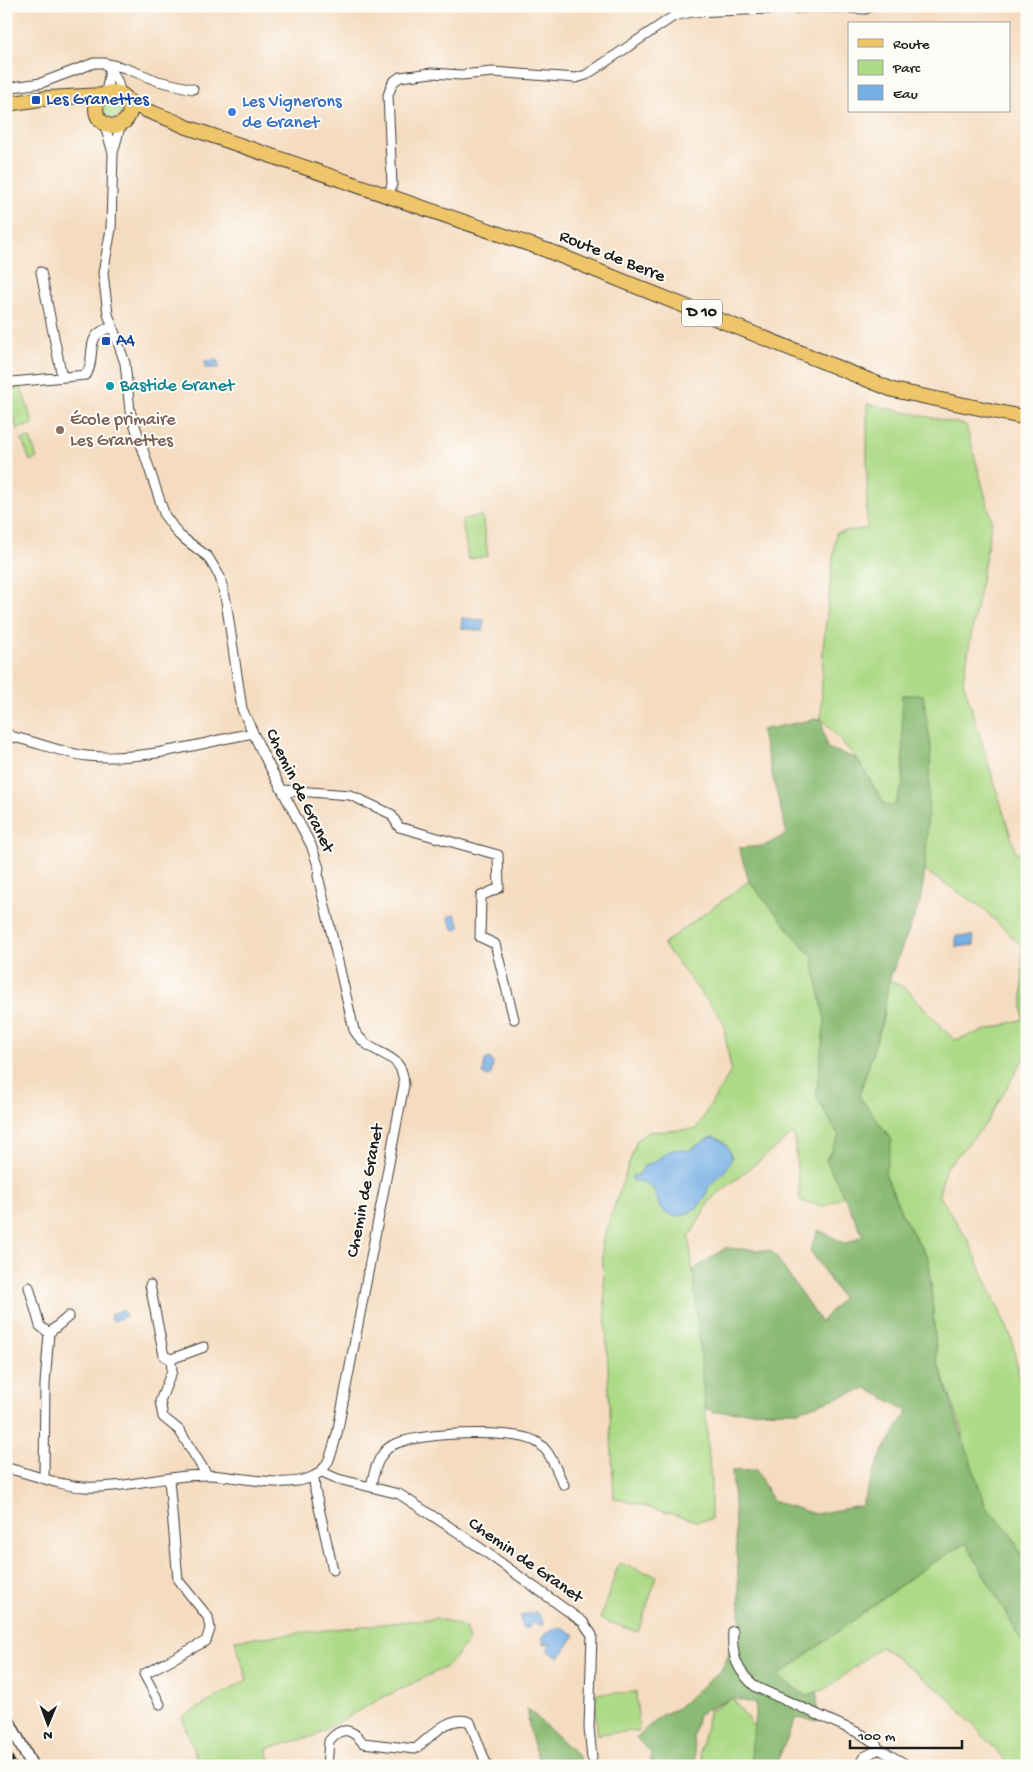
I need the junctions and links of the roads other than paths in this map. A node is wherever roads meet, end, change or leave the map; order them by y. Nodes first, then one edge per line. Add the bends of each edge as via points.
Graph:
1 (871, 6) edge
2 (107, 66) junction
3 (6, 88) edge
4 (193, 89) dead end
5 (105, 94) junction
6 (125, 98) junction
7 (6, 104) edge
8 (6, 112) edge
9 (100, 118) junction
10 (123, 122) junction
11 (184, 126) junction
12 (113, 153) junction
13 (389, 195) junction
14 (41, 272) dead end
15 (113, 327) junction
16 (62, 377) junction
17 (12, 382) dead end
18 (1027, 418) edge
19 (6, 733) edge
20 (253, 733) junction
21 (283, 790) junction
22 (514, 1020) dead end
23 (150, 1285) dead end
24 (29, 1287) dead end
25 (69, 1316) dead end
26 (50, 1333) junction
27 (204, 1347) dead end
28 (172, 1359) junction
29 (6, 1468) edge
30 (318, 1474) junction
31 (207, 1475) junction
32 (44, 1477) junction
33 (169, 1479) junction
34 (564, 1485) dead end
35 (371, 1486) junction
36 (333, 1570) dead end
37 (732, 1631) dead end
38 (160, 1704) dead end
39 (6, 1716) edge
40 (880, 1749) junction
41 (592, 1758) dead end
42 (32, 1766) edge
43 (327, 1766) edge
44 (487, 1766) edge
45 (858, 1766) edge
46 (909, 1766) edge

1 - 13 street via 865,9 820,7 692,12 674,16 594,71 576,78 493,72 432,73 400,78 393,82 388,96 392,184
2 - 3 street via 94,64 41,83
2 - 4 street via 125,68 158,81
2 - 5 street
2 - 6 street via 118,80
5 - 6 main road
5 - 7 main road
5 - 9 main road via 96,105
6 - 10 main road via 130,112
6 - 11 main road, Route de Berre via 146,112
8 - 9 main road via 59,104 80,106
9 - 10 main road via 113,126
9 - 12 street, Chemin de Granet
10 - 11 main road, Route de Berre via 143,119
10 - 12 street, Chemin de Granet
11 - 13 main road, Route de Berre
12 - 15 street, Chemin de Granet via 111,229 103,273
13 - 18 main road, Route de Berre / D 10 via 546,250 893,390
14 - 16 street
15 - 16 street via 104,329 91,344 88,374
15 - 20 street, Chemin de Granet via 125,363 131,417 165,516 179,535 208,557 220,577 239,696
16 - 17 street
19 - 20 street via 86,756 105,756 139,754
20 - 21 street, Chemin de Granet
21 - 22 street via 350,795 391,814 399,828 498,854 499,888 481,896 480,937 495,944
21 - 30 street, Chemin de Granet via 316,861 354,1030 369,1048 396,1061 404,1075 337,1434
23 - 28 street via 164,1356
24 - 26 street via 40,1326
25 - 26 street
26 - 32 street via 45,1384
27 - 28 street
28 - 31 street via 172,1371 160,1401 163,1416 179,1430
29 - 32 street, Chemin de Granet
30 - 31 street, Chemin de Granet via 287,1481
30 - 35 street, Chemin de Granet
30 - 36 street via 315,1490
31 - 33 street, Chemin de Granet
32 - 33 street, Chemin de Granet via 82,1487
33 - 38 street via 178,1580 208,1618 210,1629 206,1641 144,1674
34 - 35 street via 545,1447 535,1441 522,1436 452,1434 424,1437 392,1446 382,1455
35 - 41 street, Chemin de Granet via 399,1494 583,1622 592,1635 589,1728
37 - 40 street via 734,1661 756,1687 861,1734 876,1742
39 - 42 street
40 - 45 street via 864,1757
40 - 46 street
43 - 44 street via 329,1741 342,1730 356,1733 363,1743 415,1749 452,1720 462,1718 470,1722

